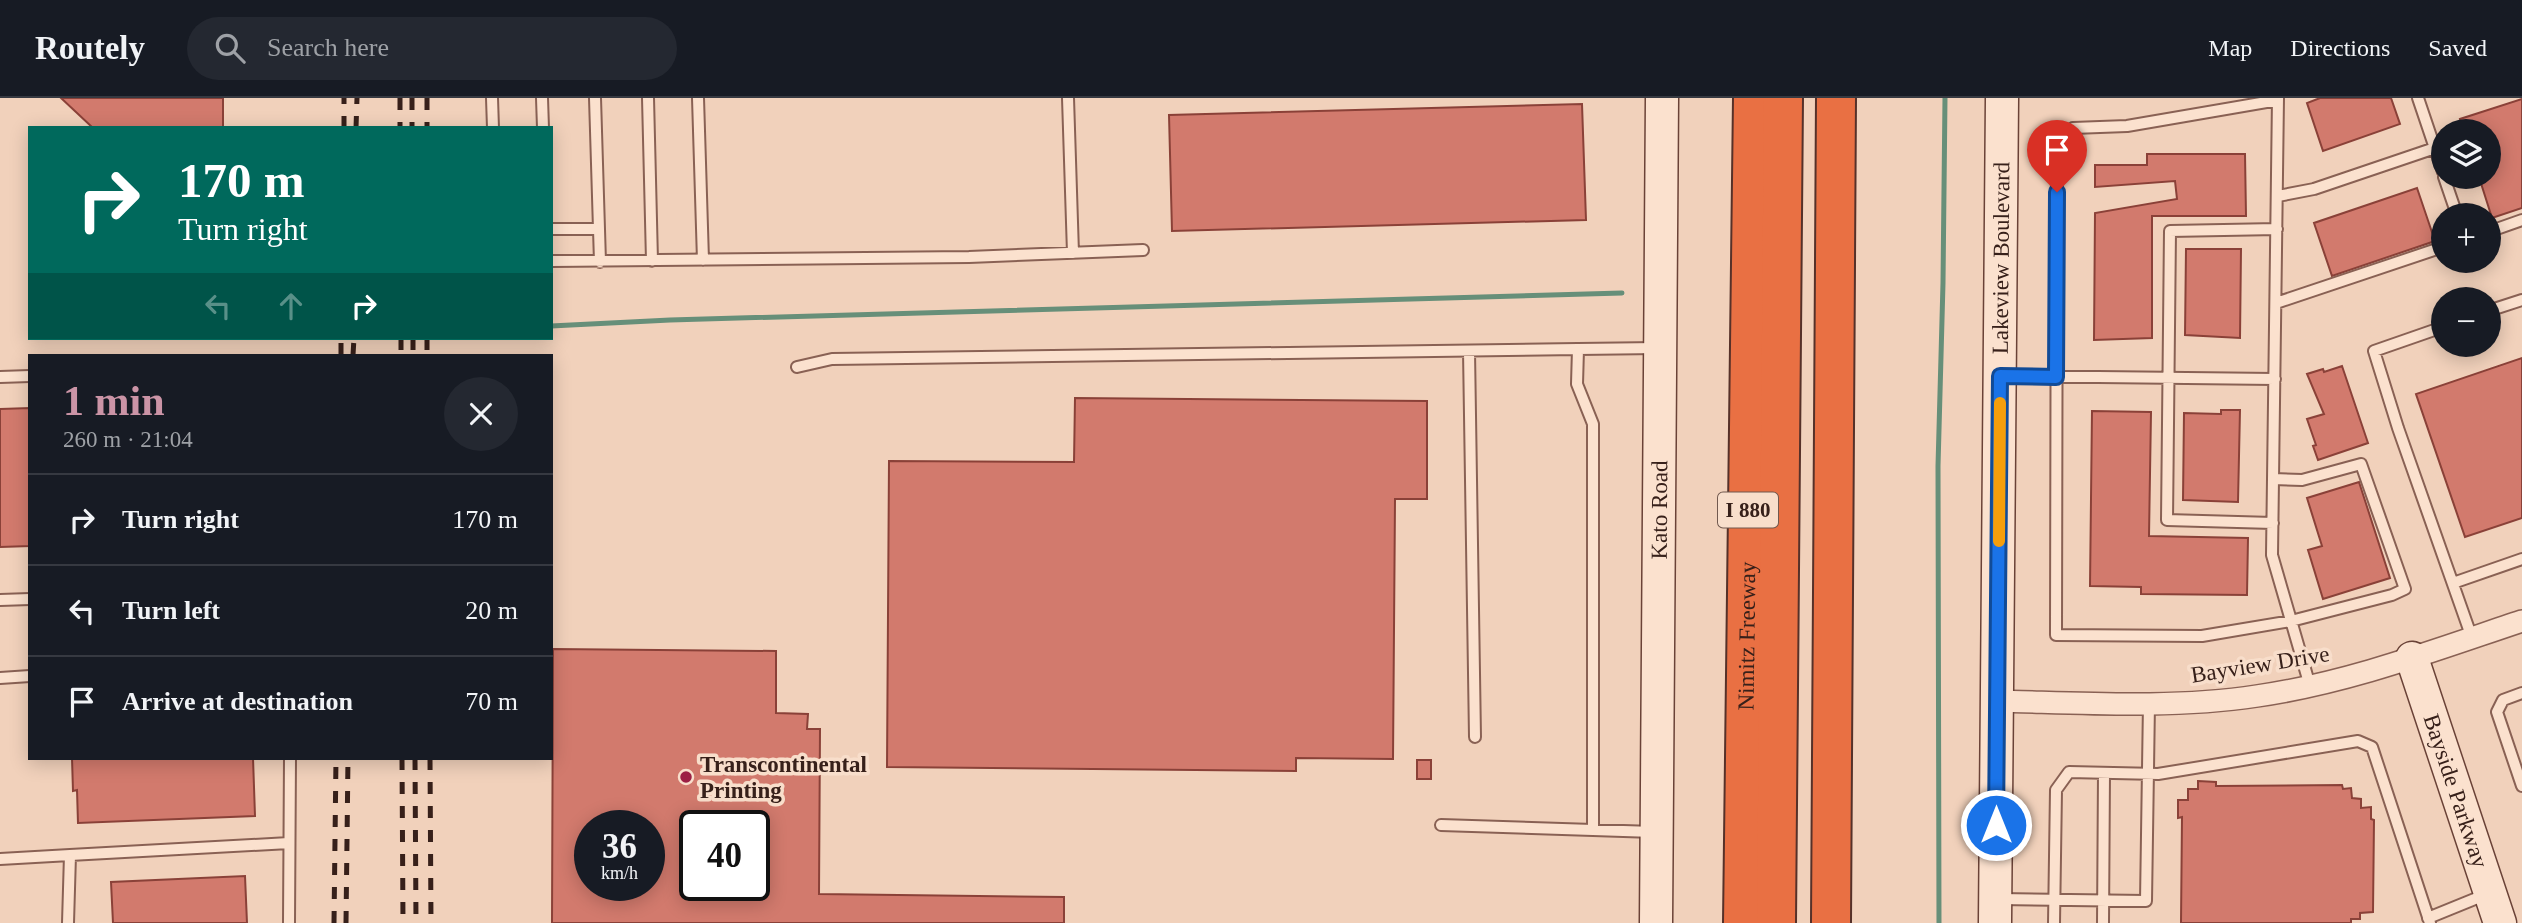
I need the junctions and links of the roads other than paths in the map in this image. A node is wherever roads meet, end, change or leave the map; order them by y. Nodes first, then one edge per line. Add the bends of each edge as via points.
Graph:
1 (492, 98) edge
2 (542, 98) edge
3 (595, 98) edge
4 (648, 98) edge
5 (698, 98) edge
6 (1068, 98) edge
7 (1662, 98) edge
8 (1753, 98) edge
9 (1783, 98) edge
10 (1836, 98) edge
11 (2003, 98) edge
12 (2418, 98) edge
13 (2278, 99) edge
14 (493, 126) edge
15 (543, 126) edge
16 (2431, 136) edge
17 (2431, 149) edge
18 (2277, 196) junction
19 (2522, 220) edge
20 (2501, 227) edge
21 (553, 229) edge
22 (599, 229) junction
23 (2277, 229) junction
24 (1143, 250) dead end
25 (2431, 251) edge
26 (1073, 253) junction
27 (553, 261) edge
28 (652, 261) junction
29 (703, 261) junction
30 (600, 262) junction
31 (2522, 300) edge
32 (2276, 303) junction
33 (2501, 307) edge
34 (2431, 331) edge
35 (1660, 348) junction
36 (1578, 349) junction
37 (1469, 351) junction
38 (797, 367) dead end
39 (28, 376) edge
40 (2000, 376) junction
41 (0, 377) edge
42 (2056, 377) junction
43 (2168, 377) junction
44 (2275, 379) junction
45 (2273, 480) junction
46 (2273, 523) junction
47 (2522, 559) edge
48 (2453, 583) junction
49 (28, 599) edge
50 (0, 600) edge
51 (2291, 621) junction
52 (2522, 621) edge
53 (2472, 638) junction
54 (2413, 657) junction
55 (28, 676) edge
56 (0, 678) edge
57 (2310, 687) junction
58 (2522, 693) edge
59 (1997, 701) junction
60 (2149, 703) junction
61 (1475, 737) dead end
62 (290, 760) edge
63 (2104, 773) junction
64 (2149, 774) junction
65 (2522, 786) edge
66 (1441, 825) dead end
67 (1593, 830) junction
68 (1657, 832) junction
69 (289, 842) junction
70 (70, 855) junction
71 (0, 859) edge
72 (2490, 893) junction
73 (2055, 900) junction
74 (2103, 900) junction
75 (1995, 911) edge
76 (2429, 921) edge
77 (68, 923) edge
78 (289, 923) edge
79 (1656, 923) edge
80 (1743, 923) edge
81 (1776, 923) edge
82 (1831, 923) edge
83 (2054, 923) edge
84 (2103, 923) edge
85 (2500, 923) edge

1 - 14 lane
2 - 15 lane
3 - 22 lane
4 - 28 lane
5 - 29 lane
6 - 26 lane
7 - 35 street, Kato Road
8 - 80 highway, Nimitz Freeway / I 880
9 - 81 highway, I 880
10 - 82 highway
11 - 40 street, Lakeview Boulevard
12 - 16 lane
13 - 18 lane
13 - 42 lane via 2127,126 2073,128 2057,139
17 - 18 lane via 2314,189
18 - 23 lane
19 - 20 lane
21 - 22 lane
22 - 30 lane
23 - 32 lane
23 - 43 lane via 2170,231
24 - 26 lane
25 - 32 lane
26 - 29 lane
27 - 30 lane
28 - 29 lane
28 - 30 lane
31 - 33 lane
32 - 44 lane
34 - 48 lane via 2374,351
35 - 36 lane
35 - 68 street, Kato Road
36 - 37 lane
36 - 67 lane via 1577,384 1593,424
37 - 38 lane via 832,359
37 - 61 lane
39 - 41 lane
40 - 42 lane
40 - 59 street, Lakeview Boulevard
42 - 43 lane
42 - 51 lane via 2056,635 2202,636
43 - 44 lane
43 - 46 lane via 2167,520
44 - 45 lane
45 - 46 lane
45 - 51 lane via 2302,480 2361,464 2405,589
46 - 51 lane via 2272,555
47 - 48 lane
48 - 53 lane
49 - 50 lane
51 - 57 lane
52 - 53 street, Bayview Drive
53 - 54 street, Bayview Drive
54 - 57 street, Bayview Drive
54 - 72 street, Bayside Parkway
55 - 56 lane
57 - 60 street, Bayview Drive via 2203,702
58 - 65 lane via 2503,700 2497,712
59 - 60 street, Bayview Drive
59 - 75 street, Lakeview Boulevard
60 - 64 lane
62 - 69 lane
63 - 64 lane
63 - 73 lane via 2069,772 2056,790
63 - 74 lane
64 - 74 lane via 2146,901
64 - 76 lane via 2358,741 2372,747
66 - 67 lane
67 - 68 lane
68 - 79 street, Kato Road
69 - 70 lane
69 - 78 lane
70 - 71 lane
70 - 77 lane
72 - 76 lane
72 - 85 street, Bayside Parkway
73 - 74 lane
73 - 75 lane
73 - 83 lane
74 - 84 lane

